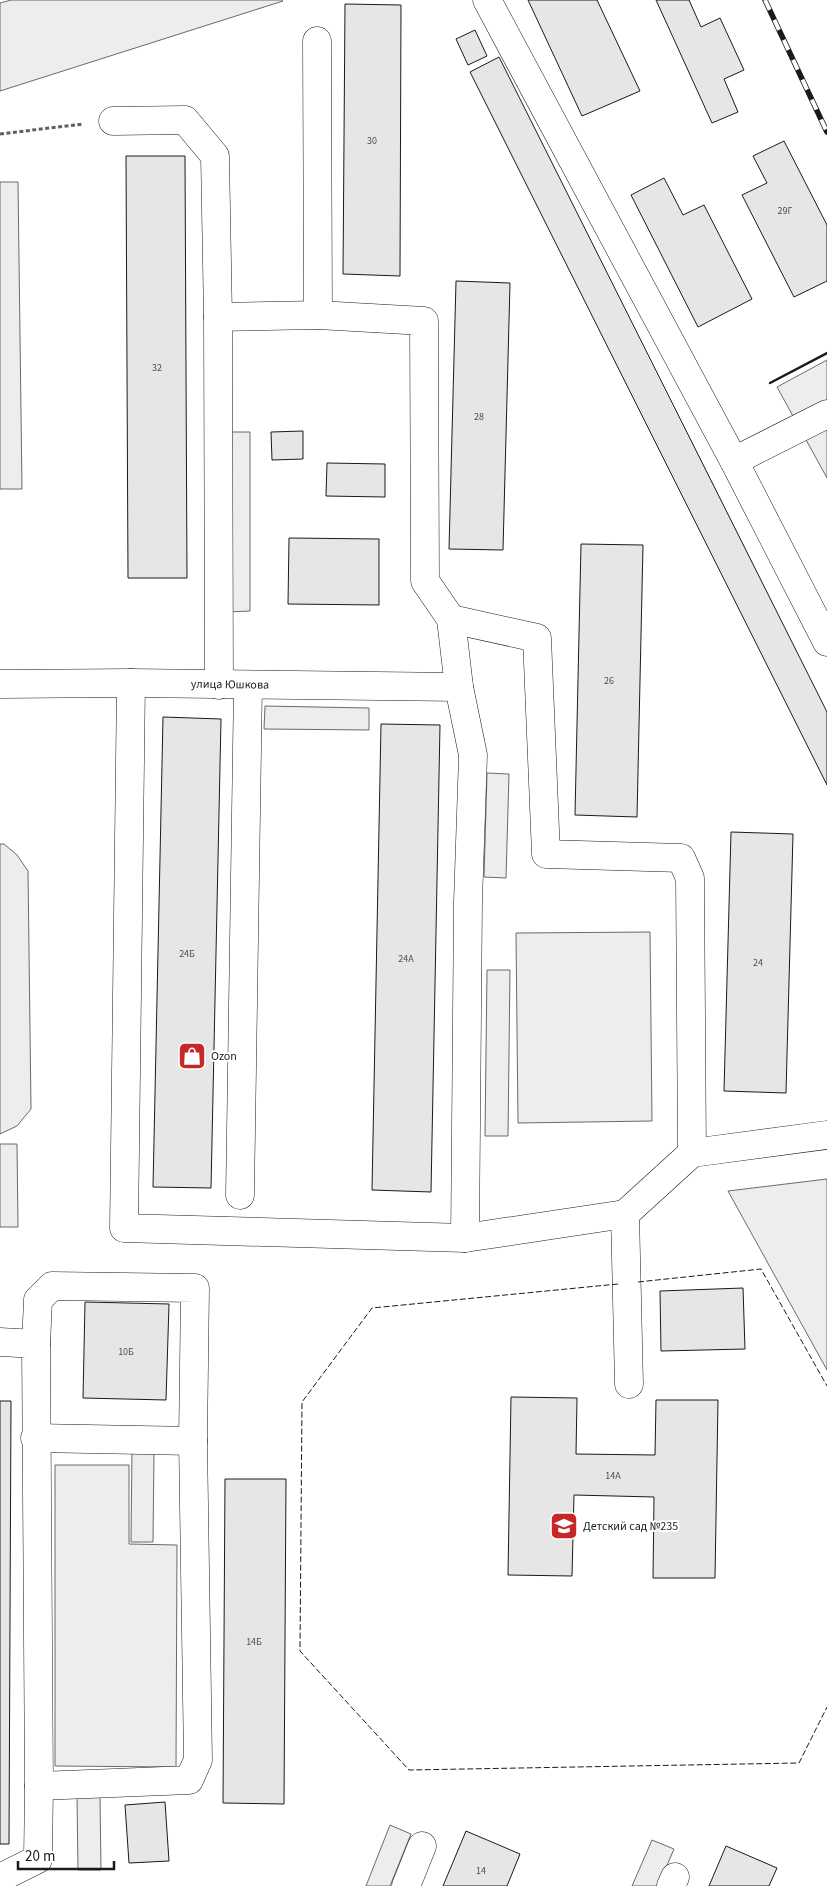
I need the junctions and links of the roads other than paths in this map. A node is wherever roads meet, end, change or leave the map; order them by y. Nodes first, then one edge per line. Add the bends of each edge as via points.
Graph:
1 (486, 0) edge
2 (317, 41) dead end
3 (113, 121) road end
4 (318, 315) junction
5 (218, 317) junction
6 (827, 414) edge
7 (734, 461) junction
8 (451, 619) junction
9 (827, 642) edge
10 (131, 683) junction
11 (0, 684) edge
12 (219, 685) junction
13 (248, 685) junction
14 (459, 687) junction
15 (827, 1135) edge
16 (692, 1153) junction
17 (240, 1195) dead end
18 (625, 1214) junction
19 (465, 1238) junction
20 (0, 1342) edge
21 (36, 1344) junction
22 (629, 1384) dead end
23 (35, 1438) junction
24 (193, 1441) junction
25 (39, 1786) junction
26 (422, 1846) dead end
27 (0, 1878) edge
28 (406, 1886) edge

1 - 7 street
2 - 4 street
3 - 5 street via 185,120 215,156
4 - 5 street
4 - 8 street via 424,321 425,582
5 - 12 street
6 - 7 street
7 - 9 street
8 - 14 street
8 - 16 street via 537,638 546,854 681,858 690,878
10 - 11 street, улица Юшкова
10 - 12 street, улица Юшкова
10 - 19 street via 124,1228
12 - 13 street, улица Юшкова
13 - 14 street, улица Юшкова
13 - 17 street
14 - 19 street via 473,755 468,902
15 - 16 street
16 - 18 street
18 - 19 street
18 - 22 street
20 - 21 street
21 - 23 street
21 - 24 street via 38,1300 52,1286 195,1288
23 - 24 street
23 - 25 street
24 - 25 street via 198,1760 189,1780
25 - 27 street via 38,1859
26 - 28 street

